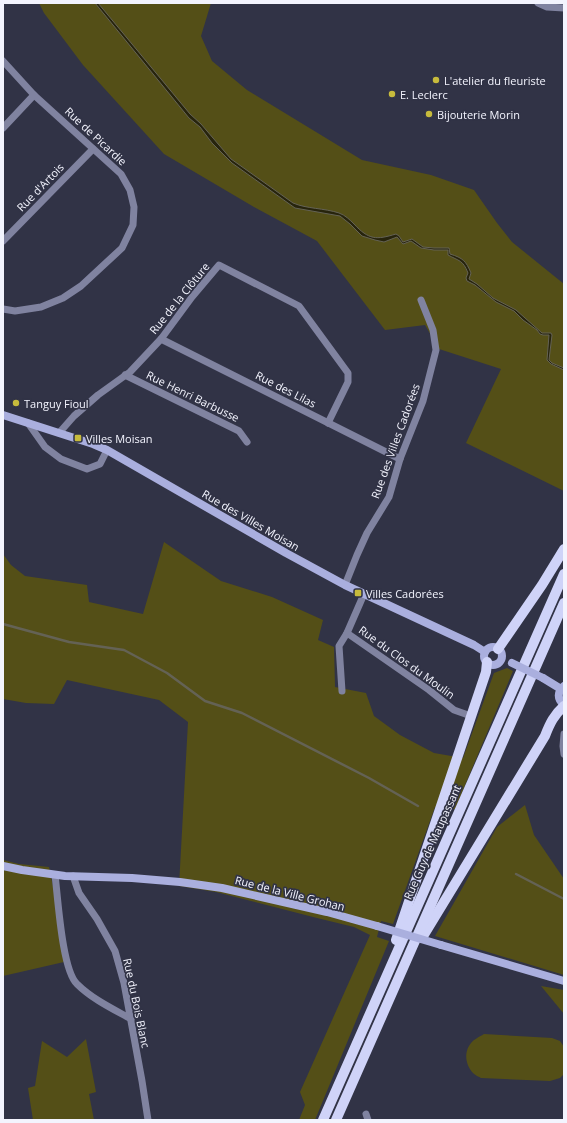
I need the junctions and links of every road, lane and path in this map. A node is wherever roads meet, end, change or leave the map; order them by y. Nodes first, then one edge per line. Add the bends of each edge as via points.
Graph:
1 (538, 3) edge
2 (564, 8) edge
3 (3, 61) edge
4 (34, 95) junction
5 (3, 128) edge
6 (93, 149) junction
7 (3, 241) edge
8 (421, 300) dead end
9 (3, 309) edge
10 (161, 339) junction
11 (125, 375) junction
12 (3, 415) edge
13 (28, 423) junction
14 (328, 423) junction
15 (59, 433) junction
16 (247, 442) dead end
17 (107, 450) junction
18 (400, 459) junction
19 (564, 549) edge
20 (564, 574) edge
21 (345, 585) junction
22 (364, 594) junction
23 (564, 603) edge
24 (347, 633) junction
25 (485, 652) junction
26 (499, 654) junction
27 (487, 662) junction
28 (562, 688) edge
29 (342, 691) dead end
30 (564, 705) edge
31 (470, 716) junction
32 (564, 734) edge
33 (564, 754) edge
34 (3, 866) edge
35 (55, 874) junction
36 (73, 876) junction
37 (402, 970) junction
38 (564, 981) edge
39 (377, 997) junction
40 (131, 1019) junction
41 (148, 1120) edge
42 (323, 1120) edge
43 (336, 1120) edge

1 - 2 street via 547,7
3 - 4 street, Rue de Picardie
4 - 5 street
4 - 6 street, Rue de Picardie
6 - 7 street, Rue d'Artois
6 - 9 street, Rue de Picardie via 121,174 130,190 134,207 133,225 122,248 81,286 64,298 41,307 15,311
8 - 18 street, Rue des Villes Cadorées via 433,330 436,350 423,402
10 - 11 street, Rue de la Clôture
10 - 14 street, Rue des Lilas
10 - 14 street, Rue de la Clôture via 219,265 299,306 348,373 348,382
11 - 15 street, Rue de la Clôture via 74,416
11 - 16 street, Rue Henri Barbusse via 239,431
12 - 13 main road, Rue des Villes Moisan
13 - 15 main road, Rue des Villes Moisan
13 - 17 street via 45,447 61,459 87,469 100,464
14 - 18 street, Rue des Lilas
15 - 17 main road, Rue des Villes Moisan
17 - 21 main road, Rue des Villes Moisan
18 - 21 street, Rue des Villes Cadorées via 389,497 367,533
19 - 26 main road
20 - 39 main road, Rue Guy de Maupassant
21 - 22 main road, Rue des Villes Moisan
22 - 24 street, Rue du Clos du Moulin
22 - 25 main road, Rue des Villes Moisan
23 - 37 main road
24 - 29 street via 339,646
24 - 31 street, Rue du Clos du Moulin via 430,690 454,710
25 - 26 main road via 492,648
25 - 27 main road
26 - 27 main road via 498,663 495,665
26 - 28 main road, bridge
27 - 31 main road via 486,672
28 - 30 main road via 559,698
30 - 37 main road via 557,712 545,736
31 - 39 main road
32 - 33 street
34 - 35 main road, Rue de la Ville Grohan
35 - 36 main road, Rue de la Ville Grohan
35 - 40 street via 62,940 69,970 76,984 100,1002
36 - 38 main road, Rue de la Ville Grohan, bridge via 132,878 222,888 327,912
36 - 40 street, Rue du Bois Blanc via 79,893 115,951
37 - 43 main road
39 - 42 main road, Rue Guy de Maupassant
40 - 41 street, Rue du Bois Blanc

